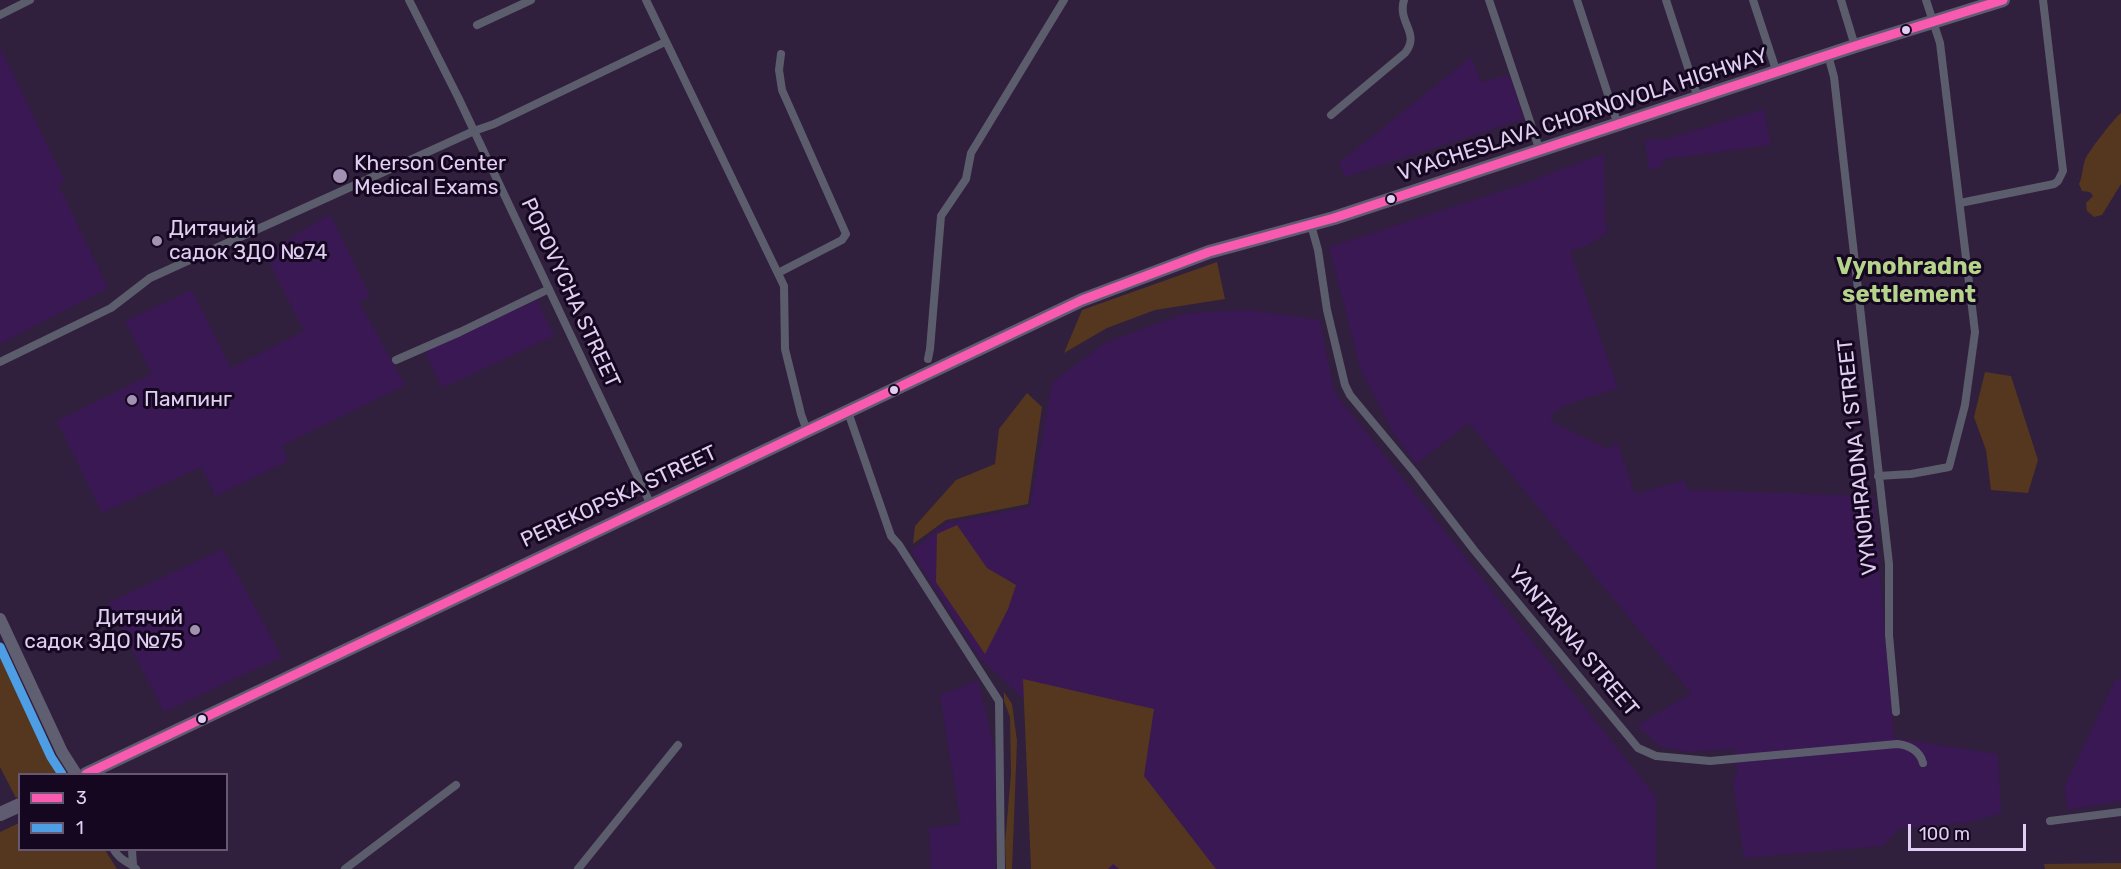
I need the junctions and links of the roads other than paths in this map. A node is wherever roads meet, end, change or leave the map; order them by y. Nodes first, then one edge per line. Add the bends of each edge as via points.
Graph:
1 (30, 0) edge
2 (409, 0) edge
3 (531, 0) edge
4 (646, 0) edge
5 (1064, 0) edge
6 (1404, 0) edge
7 (1489, 0) edge
8 (1577, 0) edge
9 (1666, 0) edge
10 (1753, 0) edge
11 (1841, 0) edge
12 (1926, 0) edge
13 (2003, 0) edge
14 (2043, 0) edge
15 (0, 15) edge
16 (1934, 22) junction
17 (477, 25) dead end
18 (665, 42) junction
19 (1855, 46) junction
20 (781, 54) dead end
21 (1828, 55) junction
22 (1777, 73) junction
23 (1698, 98) junction
24 (1332, 115) dead end
25 (1618, 125) junction
26 (474, 131) junction
27 (1540, 151) junction
28 (1960, 203) junction
29 (1311, 225) junction
30 (1174, 265) joint
31 (778, 273) junction
32 (549, 289) junction
33 (928, 359) dead end
34 (396, 360) dead end
35 (0, 362) edge
36 (848, 412) junction
37 (807, 430) junction
38 (1878, 476) junction
39 (651, 505) junction
40 (0, 619) edge
41 (1896, 712) dead end
42 (678, 745) dead end
43 (1923, 763) dead end
44 (75, 773) edge
45 (88, 773) edge
46 (456, 785) dead end
47 (18, 806) edge
48 (2121, 812) edge
49 (0, 814) edge
50 (2050, 821) dead end
51 (115, 851) edge
52 (132, 851) edge
53 (134, 867) edge
54 (345, 869) edge
55 (578, 869) edge
56 (1001, 869) edge

1 - 15 street
2 - 26 street, POPOVYCHA STREET
3 - 17 street
4 - 18 street
5 - 33 street via 971,153 966,179 941,216
6 - 24 street via 1403,20 1412,35 1411,46
7 - 27 street
8 - 25 street
9 - 23 street
10 - 22 street
11 - 19 street
12 - 16 street
13 - 16 main road, VYACHESLAVA CHORNOVOLA HIGHWAY
14 - 28 street via 2063,171 2054,184
16 - 19 main road, VYACHESLAVA CHORNOVOLA HIGHWAY
16 - 28 street
18 - 26 street
18 - 31 street
19 - 21 main road, VYACHESLAVA CHORNOVOLA HIGHWAY
20 - 31 street via 782,90 846,234 842,240
21 - 22 main road, VYACHESLAVA CHORNOVOLA HIGHWAY
21 - 38 street, VYNOHRADNA 1 STREET via 1834,77
22 - 23 main road, VYACHESLAVA CHORNOVOLA HIGHWAY
23 - 25 main road, VYACHESLAVA CHORNOVOLA HIGHWAY
25 - 27 main road, VYACHESLAVA CHORNOVOLA HIGHWAY
26 - 32 street, POPOVYCHA STREET
26 - 35 street via 150,278 111,308
27 - 29 main road, VYACHESLAVA CHORNOVOLA HIGHWAY
28 - 38 street via 1975,342 1965,405 1949,467
29 - 30 main road, VYACHESLAVA CHORNOVOLA HIGHWAY
29 - 43 street, YANTARNA STREET via 1327,310 1350,395 1638,748 1656,756 1710,761 1897,744 1913,749
30 - 36 main road, PEREKOPSKA STREET via 1082,300
31 - 37 street via 784,290 785,350
32 - 34 street
32 - 39 street, POPOVYCHA STREET
36 - 37 main road, PEREKOPSKA STREET
36 - 56 street via 891,536 999,700
37 - 39 main road, PEREKOPSKA STREET
38 - 41 street, VYNOHRADNA 1 STREET via 1889,564 1889,635
39 - 45 main road, PEREKOPSKA STREET
40 - 44 main road
42 - 55 street
46 - 54 street
47 - 49 main road
48 - 50 street
51 - 53 street via 120,860
52 - 53 street

